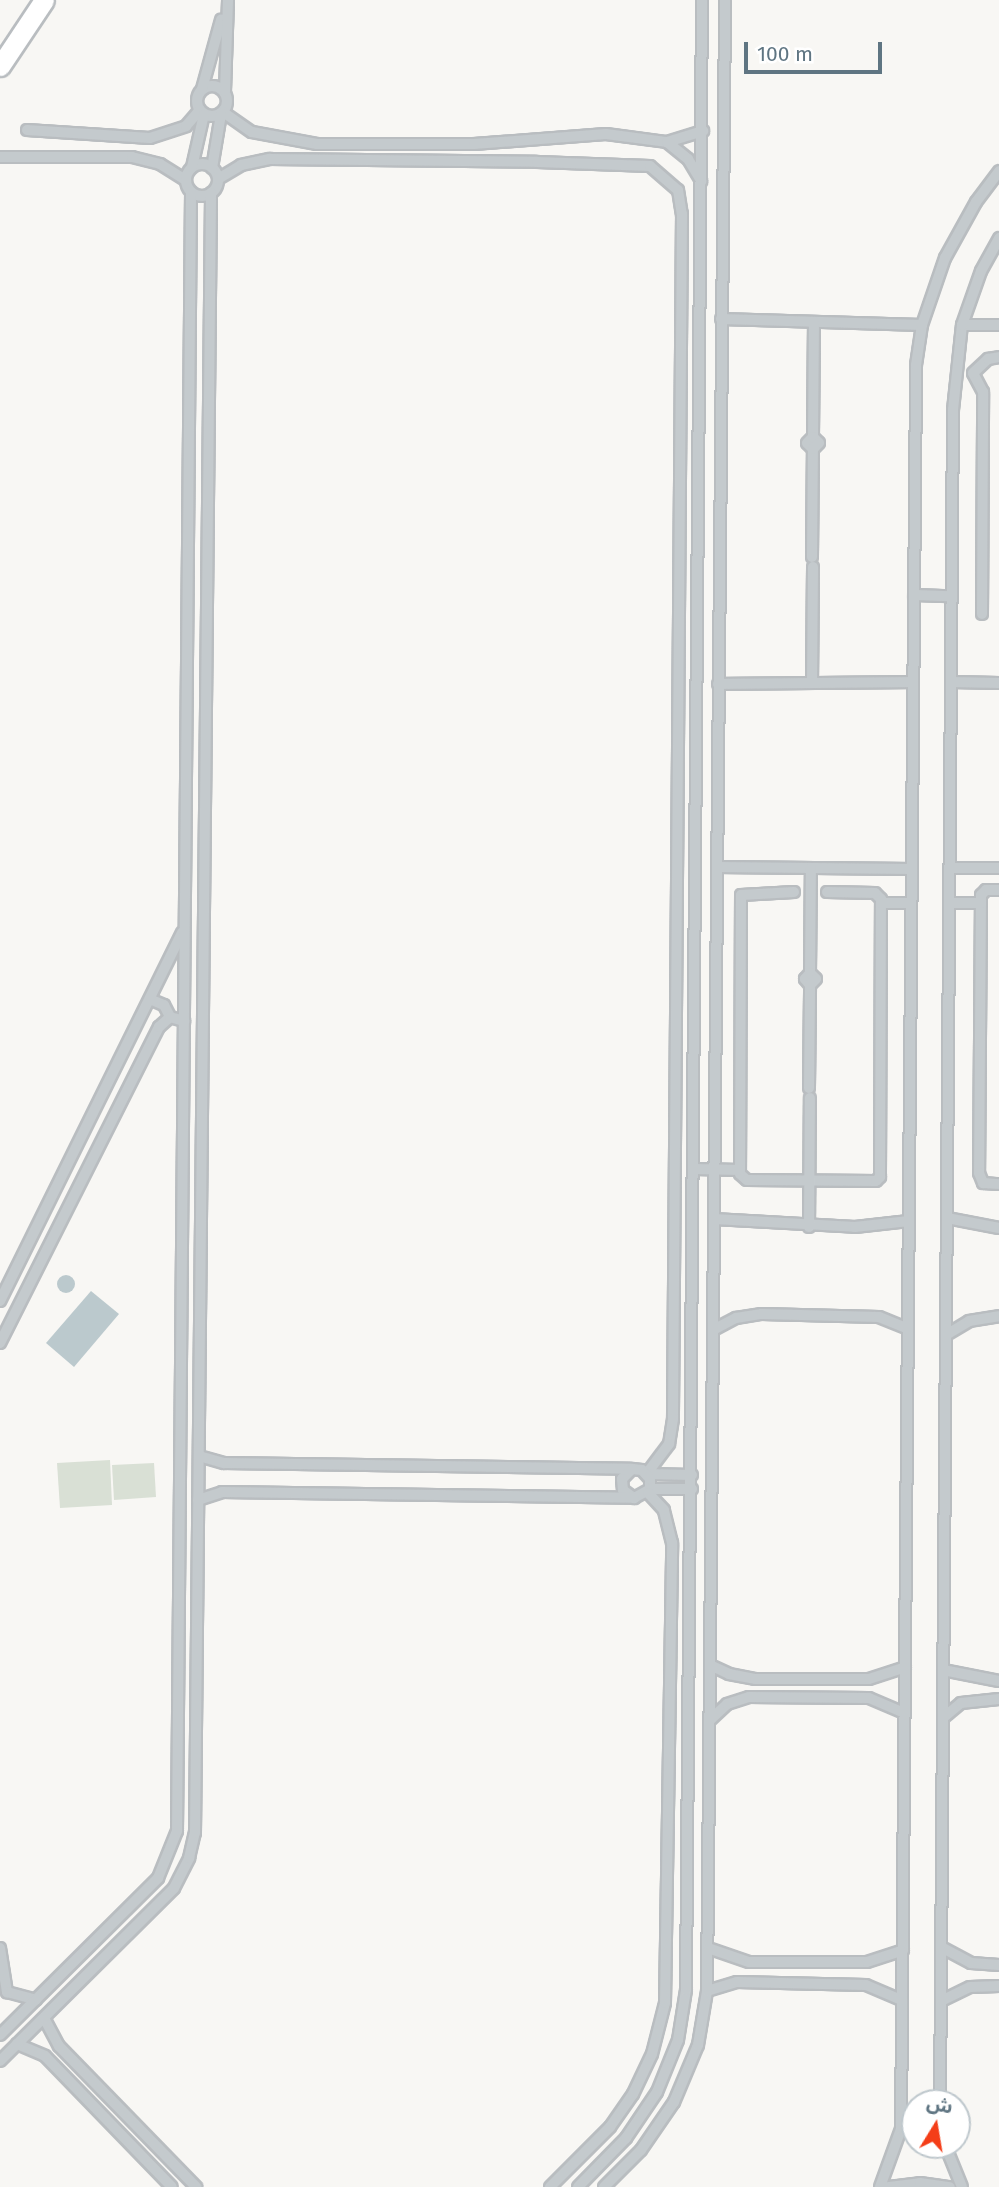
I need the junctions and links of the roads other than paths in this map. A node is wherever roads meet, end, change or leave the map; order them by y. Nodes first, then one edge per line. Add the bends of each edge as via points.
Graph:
1 (44, 0) edge
2 (226, 0) edge
3 (702, 0) edge
4 (725, 0) edge
5 (0, 65) edge
6 (202, 89) junction
7 (225, 91) junction
8 (202, 112) junction
9 (222, 113) junction
10 (27, 130) dead end
11 (703, 131) junction
12 (667, 142) junction
13 (0, 157) edge
14 (192, 167) junction
15 (212, 168) junction
16 (999, 171) edge
17 (218, 179) junction
18 (186, 180) junction
19 (702, 183) junction
20 (191, 192) junction
21 (211, 193) junction
22 (999, 238) edge
23 (721, 319) junction
24 (814, 322) junction
25 (922, 325) junction
26 (962, 325) junction
27 (999, 325) edge
28 (699, 334) junction
29 (721, 335) junction
30 (999, 357) edge
31 (914, 595) junction
32 (951, 596) junction
33 (982, 614) dead end
34 (913, 682) junction
35 (951, 682) junction
36 (999, 682) edge
37 (812, 683) junction
38 (718, 684) junction
39 (186, 740) junction
40 (205, 740) junction
41 (697, 768) junction
42 (718, 768) junction
43 (717, 867) junction
44 (811, 868) junction
45 (949, 868) junction
46 (999, 868) edge
47 (912, 869) junction
48 (999, 890) edge
49 (794, 892) dead end
50 (827, 892) dead end
51 (911, 903) junction
52 (949, 903) junction
53 (981, 903) junction
54 (881, 904) junction
55 (185, 920) junction
56 (152, 1000) junction
57 (170, 1017) junction
58 (184, 1021) junction
59 (695, 1170) junction
60 (714, 1170) junction
61 (740, 1170) junction
62 (809, 1180) junction
63 (999, 1184) edge
64 (947, 1218) junction
65 (714, 1219) junction
66 (909, 1221) junction
67 (809, 1227) junction
68 (999, 1228) edge
69 (182, 1290) junction
70 (200, 1290) junction
71 (0, 1301) edge
72 (999, 1316) edge
73 (908, 1329) junction
74 (713, 1330) junction
75 (946, 1335) junction
76 (0, 1343) edge
77 (199, 1456) junction
78 (632, 1469) junction
79 (647, 1474) junction
80 (692, 1475) junction
81 (692, 1489) junction
82 (649, 1491) junction
83 (634, 1499) junction
84 (198, 1500) junction
85 (710, 1665) junction
86 (905, 1667) junction
87 (943, 1670) junction
88 (999, 1681) edge
89 (999, 1699) edge
90 (905, 1713) junction
91 (943, 1718) junction
92 (710, 1720) junction
93 (177, 1821) junction
94 (195, 1822) junction
95 (941, 1947) junction
96 (0, 1948) edge
97 (708, 1948) junction
98 (903, 1950) junction
99 (999, 1965) edge
100 (999, 1986) edge
101 (707, 1991) junction
102 (36, 2000) junction
103 (902, 2000) junction
104 (941, 2001) junction
105 (44, 2018) junction
106 (0, 2035) edge
107 (17, 2044) junction
108 (0, 2061) edge
109 (940, 2089) edge
110 (951, 2159) edge
111 (172, 2187) edge
112 (196, 2187) edge
113 (550, 2187) edge
114 (578, 2187) edge
115 (604, 2187) edge
116 (880, 2187) edge
117 (889, 2187) edge
118 (950, 2187) edge
119 (962, 2187) edge

1 - 5 highway
2 - 6 street
2 - 7 street
3 - 11 street
4 - 23 street via 726,212
6 - 7 street via 214,85
6 - 8 street via 197,98
7 - 9 street via 228,102
8 - 9 street
8 - 10 street via 186,126 150,138
8 - 14 street
9 - 12 street via 252,132 317,144 474,144 606,134
9 - 15 street
11 - 12 street
11 - 19 street
12 - 19 street via 688,159
13 - 18 street via 132,157 160,164
14 - 15 street
14 - 18 street
15 - 17 street
16 - 25 street via 945,257
17 - 21 street
17 - 79 street via 241,165 270,159 537,162 650,166 671,179 678,190 682,214 673,1421 664,1455
18 - 20 street
19 - 28 street
20 - 21 street
20 - 39 street
21 - 40 street
22 - 26 street via 981,271
23 - 24 street
23 - 29 street
24 - 25 street
24 - 37 street
25 - 31 street via 916,365
26 - 27 street
26 - 32 street via 953,410
28 - 29 street
28 - 41 street
29 - 38 street
30 - 33 street via 988,359 973,373 983,391
31 - 32 street
31 - 34 street
32 - 35 street
34 - 37 street
34 - 47 street
35 - 36 street
35 - 45 street
37 - 38 street
38 - 42 street
39 - 40 street
39 - 55 street
40 - 70 street
41 - 42 street
41 - 59 street
42 - 43 street
43 - 44 street
43 - 60 street
44 - 47 street
44 - 62 street
45 - 46 street
45 - 52 street
47 - 51 street
48 - 53 street via 984,891
49 - 61 street via 741,895
50 - 54 street via 878,894
51 - 54 street
51 - 66 street
52 - 53 street
52 - 64 street
53 - 63 street via 979,1178 983,1183
54 - 62 street via 879,1179
55 - 56 street
55 - 58 street
56 - 57 street via 164,1005
56 - 71 street
57 - 58 street
57 - 76 street via 159,1027
58 - 69 street
59 - 60 street
59 - 80 street
60 - 61 street
60 - 65 street
61 - 62 street via 747,1180
62 - 67 street
64 - 68 street
64 - 75 street
65 - 67 street
65 - 74 street
66 - 67 street via 886,1227
66 - 73 street
69 - 70 street
69 - 93 street
70 - 77 street
72 - 75 street via 969,1321
73 - 74 street via 872,1316 762,1314 736,1318
73 - 86 street
74 - 85 street
75 - 87 street
77 - 78 street via 224,1463
77 - 84 street
78 - 79 street
78 - 83 street via 621,1485
79 - 80 street
79 - 82 street
80 - 81 street
81 - 82 street
81 - 114 street via 684,2012 657,2092 626,2138
82 - 83 street
82 - 113 street via 669,1520 672,1543 666,2003 652,2053 633,2094 610,2127
83 - 84 street via 222,1492
84 - 94 street
85 - 86 street via 750,1679 869,1679
85 - 92 street
86 - 90 street
87 - 88 street
87 - 91 street
89 - 91 street via 961,1703
90 - 92 street via 869,1698 749,1697 727,1704
90 - 98 street
91 - 95 street
92 - 97 street
93 - 94 street
93 - 102 street via 171,1854 159,1878
94 - 105 street via 189,1858 174,1888
95 - 99 street via 971,1962
95 - 104 street
96 - 102 street via 7,1992
97 - 98 street via 737,1961 775,1962 867,1962
97 - 101 street
98 - 103 street
100 - 104 street via 960,1989
101 - 103 street via 737,1982 866,1985
101 - 115 street via 698,2045 674,2102 641,2150
102 - 106 street
103 - 116 street via 901,2129
104 - 109 street
105 - 107 street
105 - 112 street via 58,2046
107 - 108 street
107 - 111 street via 45,2056
110 - 119 street
117 - 118 street via 920,2183

